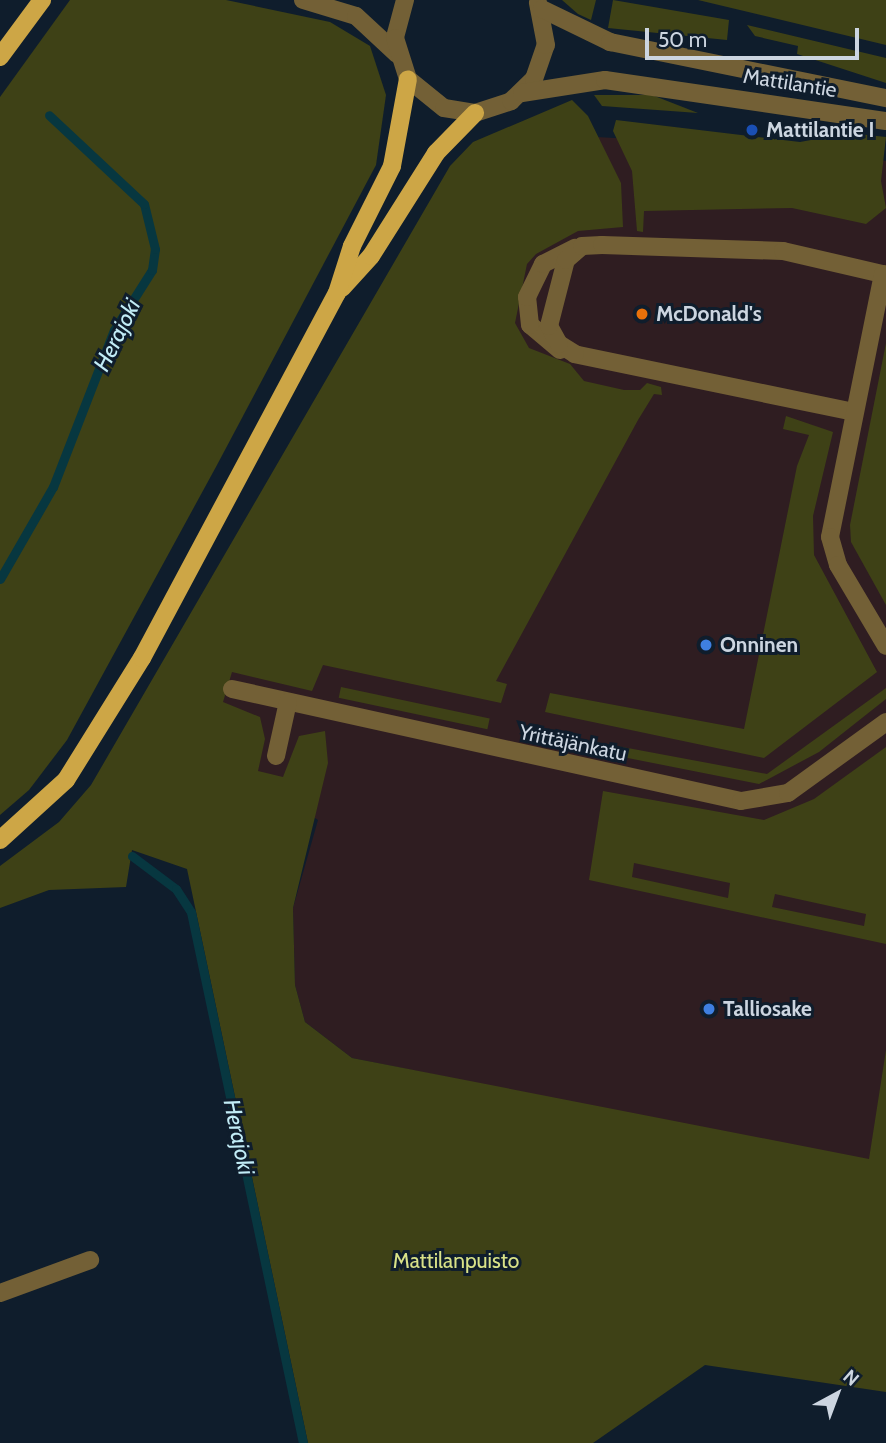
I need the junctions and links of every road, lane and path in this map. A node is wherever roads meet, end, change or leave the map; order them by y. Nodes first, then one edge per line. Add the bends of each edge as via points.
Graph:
1 (42, 0) edge
2 (303, 0) edge
3 (405, 0) edge
4 (539, 5) edge
5 (397, 54) junction
6 (0, 57) edge
7 (408, 79) junction
8 (522, 93) junction
9 (886, 98) edge
10 (475, 113) junction
11 (886, 121) edge
12 (582, 246) junction
13 (337, 293) junction
14 (575, 354) junction
15 (854, 412) junction
16 (886, 646) edge
17 (232, 689) dead end
18 (288, 702) junction
19 (886, 722) edge
20 (276, 756) dead end
21 (0, 841) edge
22 (90, 1260) dead end
23 (0, 1293) edge

1 - 6 main road
2 - 5 street via 356,16
3 - 5 street via 396,21
4 - 8 street via 542,63
4 - 9 street, Mattilantie via 603,40
5 - 7 street
7 - 10 street via 430,101
7 - 13 main road via 392,166 352,246
8 - 10 street, Mattilantie
8 - 11 street, Mattilantie via 605,80
10 - 13 main road via 436,153 371,256
12 - 14 street via 558,276 549,326 559,344
12 - 14 street via 543,264 525,312 539,338
12 - 15 street via 783,251 883,274
13 - 21 main road via 97,735 66,780
14 - 15 street
15 - 16 street via 830,537 838,565
17 - 18 street, Yrittäjänkatu
18 - 19 street, Yrittäjänkatu via 741,801 789,793
18 - 20 street
22 - 23 street

